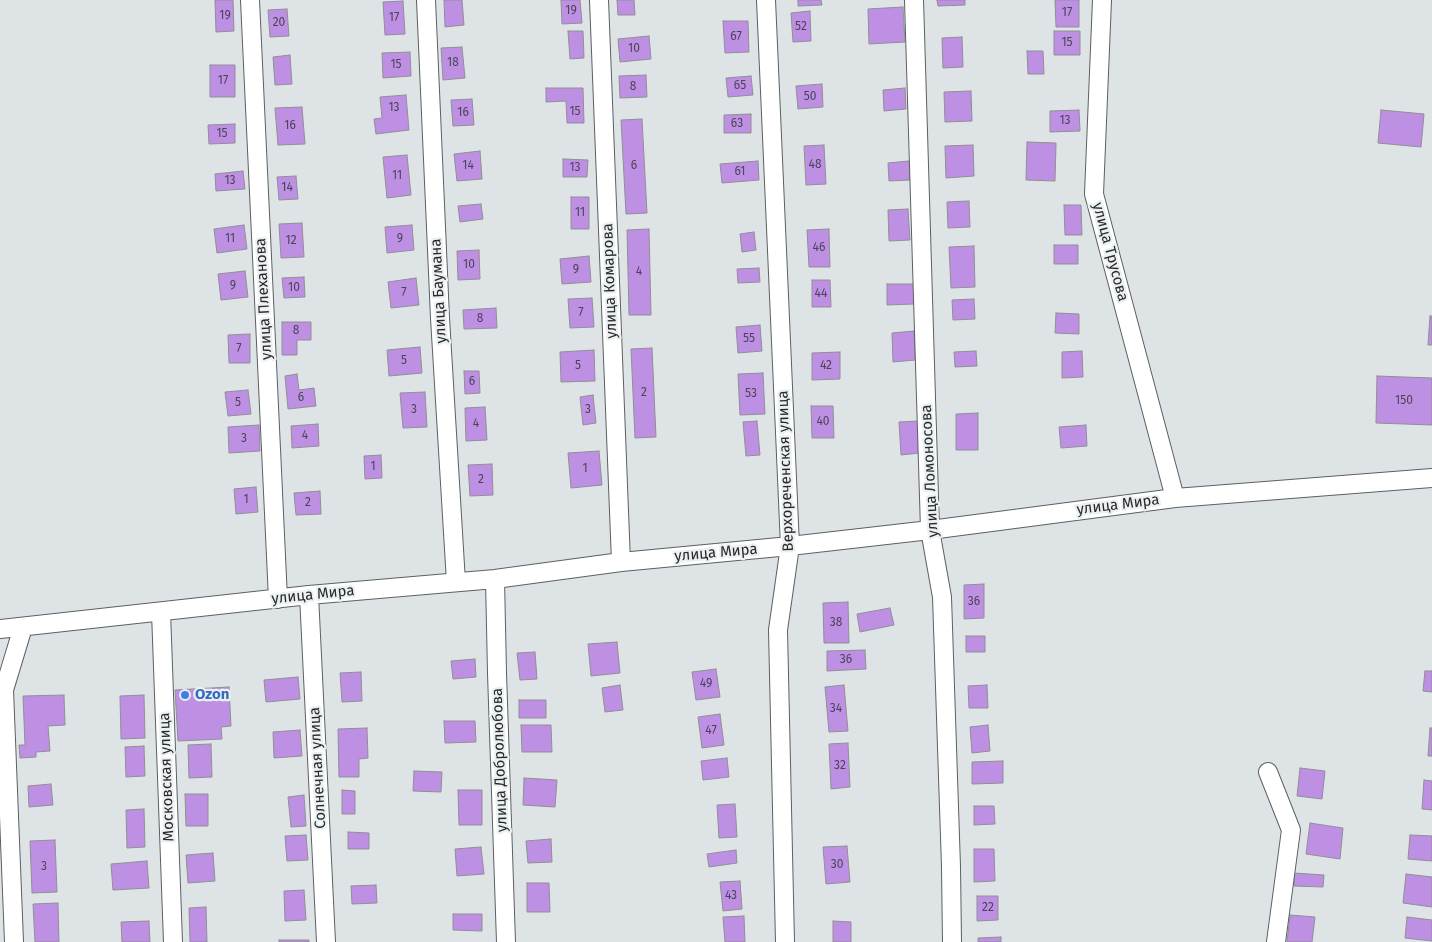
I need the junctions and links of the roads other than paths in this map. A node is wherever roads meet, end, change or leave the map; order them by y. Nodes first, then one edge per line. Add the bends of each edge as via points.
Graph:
1 (250, 0) edge
2 (426, 0) edge
3 (599, 0) edge
4 (766, 0) edge
5 (914, 0) edge
6 (1102, 0) edge
7 (1432, 478) edge
8 (1175, 498) junction
9 (930, 530) junction
10 (790, 546) junction
11 (621, 562) junction
12 (495, 579) junction
13 (456, 582) junction
14 (309, 595) junction
15 (278, 599) junction
16 (162, 612) junction
17 (23, 627) junction
18 (0, 629) edge
19 (2, 690) edge
20 (1268, 772) dead end
21 (14, 942) edge
22 (173, 942) edge
23 (326, 942) edge
24 (506, 942) edge
25 (786, 942) edge
26 (952, 942) edge
27 (1276, 942) edge

1 - 15 street, улица Плеханова
2 - 13 street, улица Баумана
3 - 11 street, улица Комарова
4 - 10 street, Верхореченская улица
5 - 9 street, улица Ломоносова
6 - 8 street, улица Трусова via 1094,194
7 - 8 street, улица Мира
8 - 9 street, улица Мира
9 - 10 street, улица Мира
9 - 26 street, улица Ломоносова via 942,597
10 - 11 street, улица Мира
10 - 25 street, Верхореченская улица via 778,630
11 - 12 street, улица Мира
12 - 13 street, улица Мира
12 - 24 street, улица Добролюбова
13 - 14 street, улица Мира
14 - 15 street, улица Мира
14 - 23 street, Солнечная улица
15 - 16 street, улица Мира
16 - 17 street, улица Мира
16 - 22 street, Московская улица
17 - 18 street, улица Мира
17 - 19 street
19 - 21 street
20 - 27 street via 1291,830

